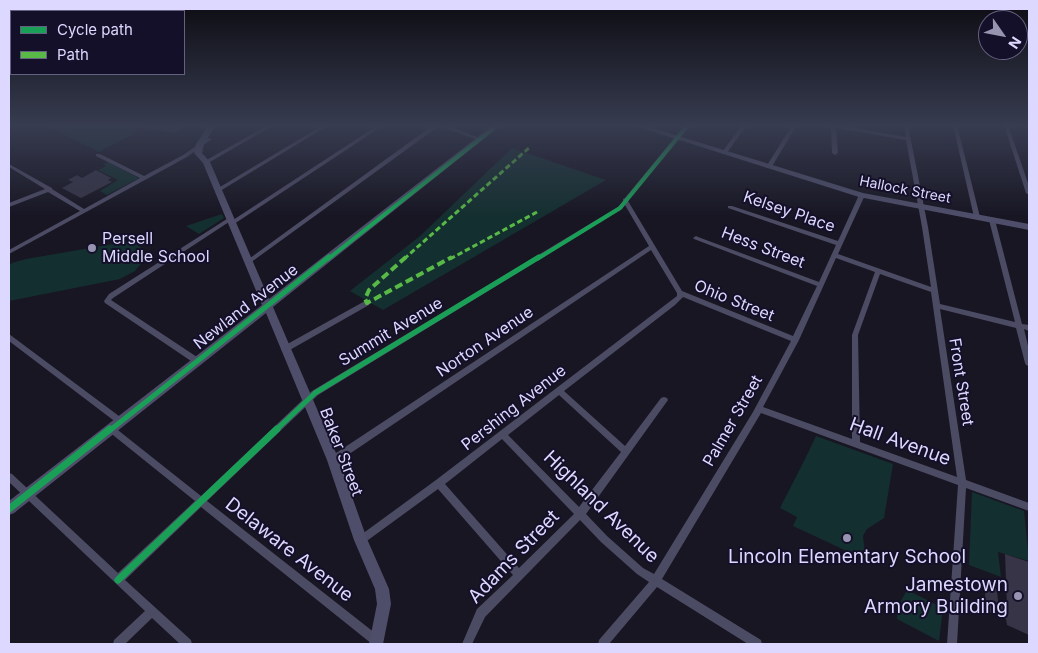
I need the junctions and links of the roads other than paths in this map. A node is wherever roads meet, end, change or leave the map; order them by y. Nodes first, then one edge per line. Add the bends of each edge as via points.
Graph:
1 (99, 155) edge
2 (200, 155) edge
3 (206, 155) edge
4 (211, 155) edge
5 (276, 155) edge
6 (334, 155) edge
7 (397, 155) edge
8 (460, 155) edge
9 (662, 155) edge
10 (732, 155) edge
11 (776, 155) edge
12 (911, 155) edge
13 (962, 155) edge
14 (1016, 155) edge
15 (186, 156) joint
16 (204, 159) junction
17 (9, 165) edge
18 (769, 167) junction
19 (144, 178) junction
20 (50, 189) junction
21 (218, 190) junction
22 (1029, 193) edge
23 (862, 195) junction
24 (625, 200) junction
25 (9, 205) edge
26 (920, 206) junction
27 (730, 207) dead end
28 (84, 211) junction
29 (977, 217) junction
30 (992, 220) junction
31 (231, 221) junction
32 (1029, 227) edge
33 (696, 238) dead end
34 (840, 244) junction
35 (653, 246) junction
36 (9, 252) edge
37 (834, 255) junction
38 (248, 262) junction
39 (878, 271) junction
40 (821, 285) junction
41 (934, 291) junction
42 (680, 293) junction
43 (367, 303) dead end
44 (936, 306) junction
45 (267, 307) junction
46 (1020, 325) junction
47 (1029, 328) edge
48 (9, 337) edge
49 (795, 340) junction
50 (285, 349) junction
51 (197, 361) junction
52 (1029, 363) edge
53 (559, 391) junction
54 (308, 400) junction
55 (664, 400) dead end
56 (759, 410) junction
57 (116, 425) junction
58 (502, 434) junction
59 (856, 444) junction
60 (625, 451) junction
61 (333, 460) junction
62 (9, 477) edge
63 (962, 482) junction
64 (440, 483) junction
65 (27, 494) junction
66 (200, 502) junction
67 (1029, 507) edge
68 (9, 509) edge
69 (580, 514) junction
70 (361, 540) junction
71 (519, 575) junction
72 (118, 580) junction
73 (655, 582) junction
74 (152, 610) junction
75 (376, 643) edge
76 (118, 644) edge
77 (187, 644) edge
78 (467, 644) edge
79 (603, 644) edge
80 (757, 644) edge
81 (952, 644) edge

1 - 19 street
2 - 16 street, Baker Street
3 - 16 street
4 - 16 street
5 - 21 street
6 - 31 street
7 - 38 street
8 - 45 street, Newland Avenue
9 - 24 street, Summit Avenue
10 - 18 street, Hallock Street
11 - 18 street
12 - 26 street, Front Street
13 - 29 street
14 - 22 street
15 - 16 street
15 - 19 street
16 - 21 street, Baker Street
17 - 20 street
18 - 23 street, Hallock Street
19 - 28 street
20 - 25 street
20 - 28 street
21 - 31 street, Baker Street
23 - 26 street, Hallock Street
23 - 34 street, Palmer Street
24 - 35 street, Ohio Street
24 - 54 street, Summit Avenue via 620,208
26 - 29 street, Hallock Street
26 - 41 street, Front Street
27 - 34 street, Kelsey Place
28 - 36 street
29 - 30 street, Hallock Street
30 - 32 street, Hallock Street
30 - 46 street
31 - 38 street, Baker Street
31 - 51 street via 107,299 108,303
33 - 40 street, Hess Street
34 - 37 street, Palmer Street
35 - 42 street, Ohio Street
35 - 61 street, Norton Avenue
37 - 39 street
37 - 40 street, Palmer Street
38 - 45 street, Baker Street
39 - 41 street
39 - 59 street via 855,335
40 - 49 street, Palmer Street
41 - 44 street, Front Street
42 - 49 street, Ohio Street
42 - 53 street, Pershing Avenue via 673,303
43 - 50 street
44 - 46 street
44 - 63 street, Front Street
45 - 50 street, Baker Street
45 - 51 street, Newland Avenue
46 - 47 street
46 - 52 street
48 - 57 street, Delaware Avenue
49 - 56 street, Palmer Street
50 - 54 street, Baker Street
51 - 57 street, Newland Avenue
53 - 58 street, Pershing Avenue
53 - 60 street
54 - 61 street, Baker Street
54 - 66 street, Summit Avenue
55 - 60 street, Adams Street
56 - 59 street, Hall Avenue
56 - 73 street, Palmer Street
57 - 65 street, Newland Avenue
57 - 66 street, Delaware Avenue
58 - 64 street, Pershing Avenue
58 - 69 street, Highland Avenue
59 - 63 street, Hall Avenue
60 - 69 street, Adams Street
61 - 70 street, Baker Street
62 - 65 street
63 - 67 street, Hall Avenue
63 - 81 street, Front Street
64 - 70 street, Pershing Avenue
64 - 71 street
65 - 68 street, Newland Avenue
65 - 72 street
66 - 72 street, Summit Avenue
66 - 75 street, Delaware Avenue
69 - 71 street, Adams Street
69 - 73 street, Highland Avenue via 613,548
70 - 75 street, Baker Street via 383,592
71 - 78 street, Adams Street via 481,613
72 - 74 street
73 - 79 street, Palmer Street
73 - 80 street, Highland Avenue
74 - 76 street
74 - 77 street

